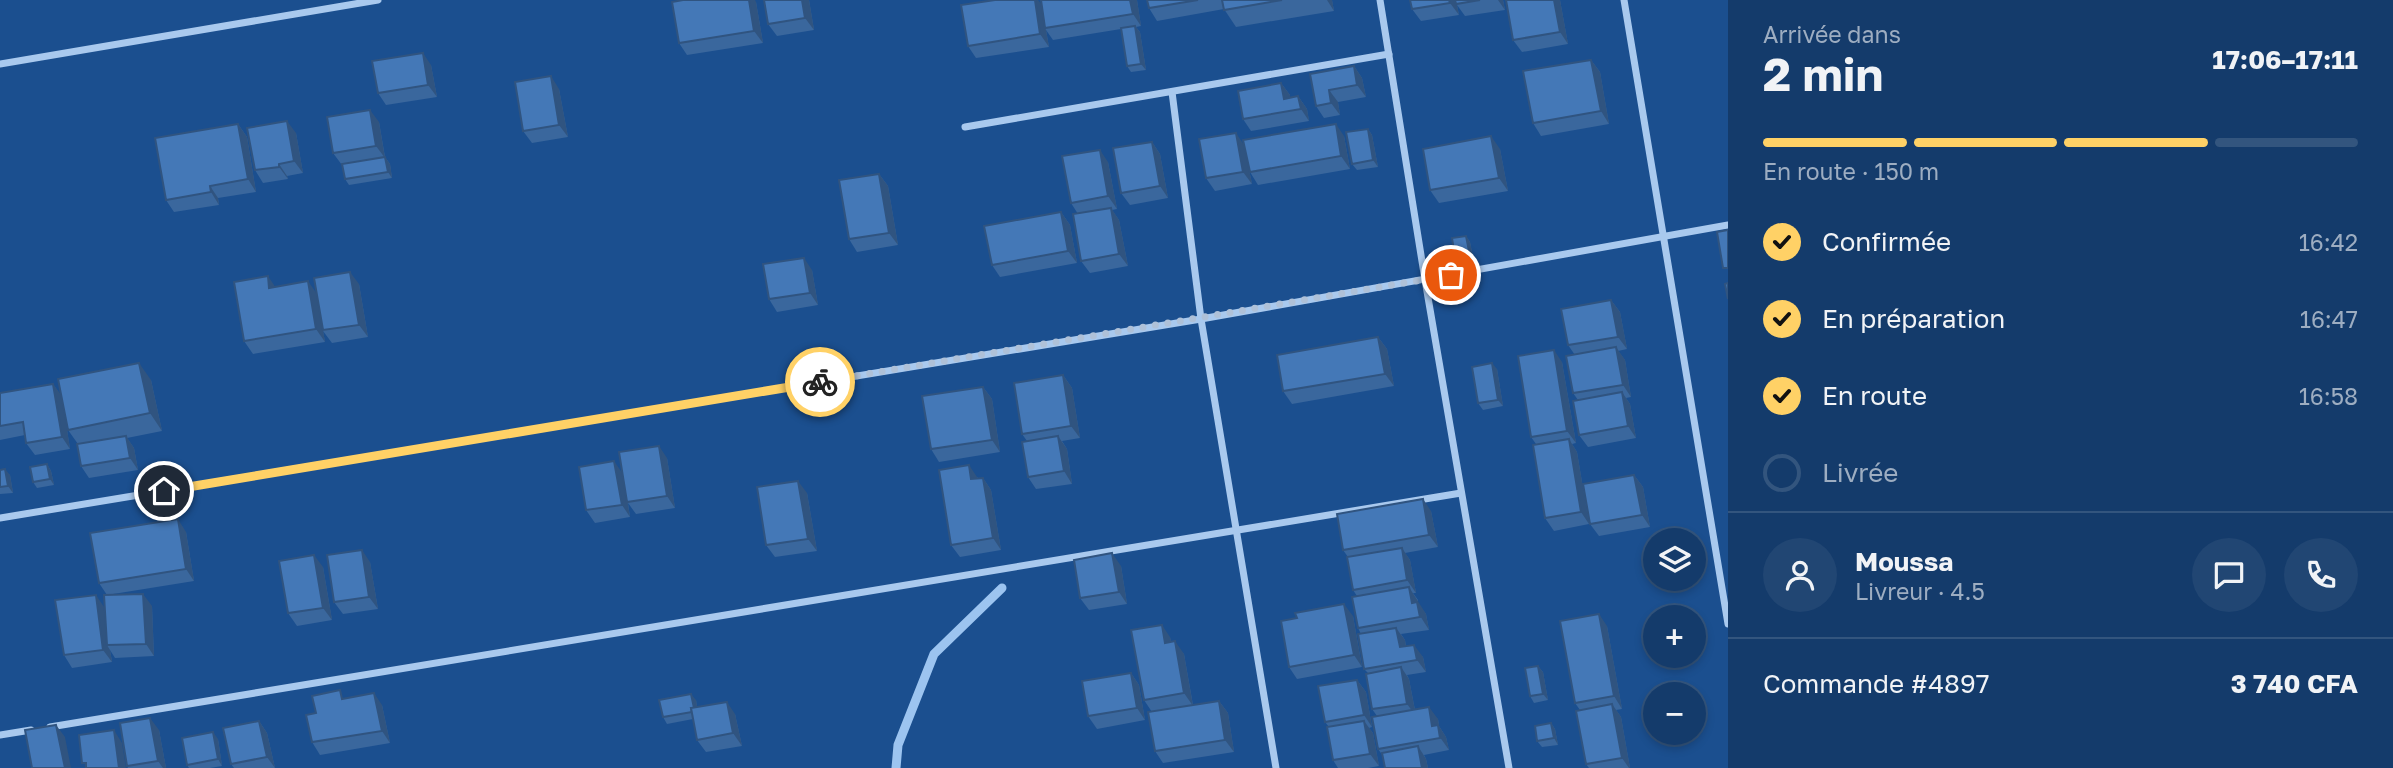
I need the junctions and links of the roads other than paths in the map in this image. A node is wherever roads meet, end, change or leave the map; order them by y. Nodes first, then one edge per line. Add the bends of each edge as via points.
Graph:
1 (378, 0) edge
2 (1380, 0) edge
3 (1624, 0) edge
4 (1389, 54) junction
5 (0, 64) edge
6 (1172, 92) junction
7 (965, 127) dead end
8 (1728, 225) edge
9 (1664, 238) junction
10 (1425, 280) junction
11 (1201, 319) junction
12 (1461, 493) junction
13 (0, 518) edge
14 (1236, 530) junction
15 (1728, 624) edge
16 (0, 735) edge
17 (1276, 768) edge
18 (1509, 768) edge

1 - 5 street
2 - 4 street
3 - 9 street
4 - 6 street
4 - 10 street
6 - 7 street
6 - 11 street
8 - 9 street
9 - 10 street
9 - 15 street
10 - 11 street
10 - 12 street
11 - 13 street
11 - 14 street
12 - 14 street
12 - 18 street
14 - 16 street
14 - 17 street

